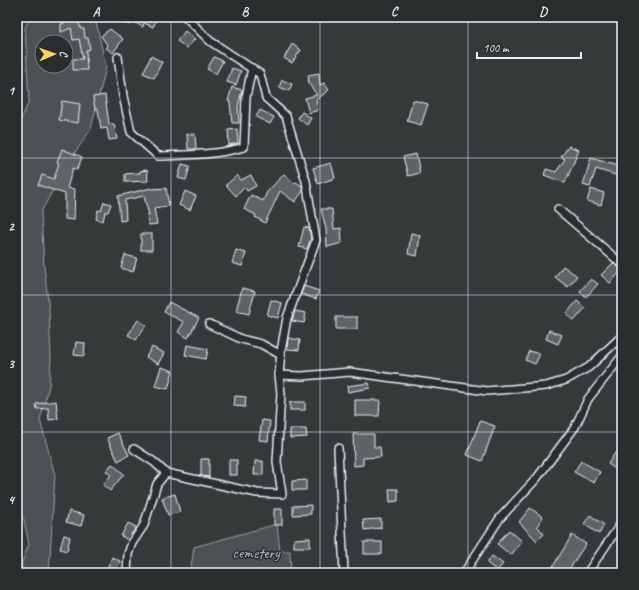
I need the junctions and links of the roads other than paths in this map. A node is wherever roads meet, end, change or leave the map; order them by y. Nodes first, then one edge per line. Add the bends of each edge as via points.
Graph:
1 (186, 17) edge
2 (118, 57) dead end
3 (252, 68) junction
4 (558, 209) dead end
5 (622, 264) edge
6 (209, 324) dead end
7 (622, 336) edge
8 (281, 355) junction
9 (622, 356) edge
10 (279, 375) junction
11 (338, 448) dead end
12 (134, 449) dead end
13 (166, 473) junction
14 (622, 522) edge
15 (127, 573) edge
16 (344, 573) edge
17 (464, 573) edge
18 (587, 573) edge

1 - 3 street via 210,41
2 - 3 street via 131,132 158,156 226,152 244,147 246,97
3 - 8 street via 260,74 266,98 286,116 306,181 316,240 287,318
4 - 5 street
6 - 8 street via 241,339 261,344
7 - 10 street via 589,367 566,380 546,386 487,391 350,372
8 - 10 street
9 - 17 street via 588,399 575,427 537,478 500,518
10 - 13 street via 281,393 277,462 282,494 257,493
11 - 16 street
12 - 13 street
13 - 15 street via 157,484 144,526 132,543 128,554
14 - 18 street

